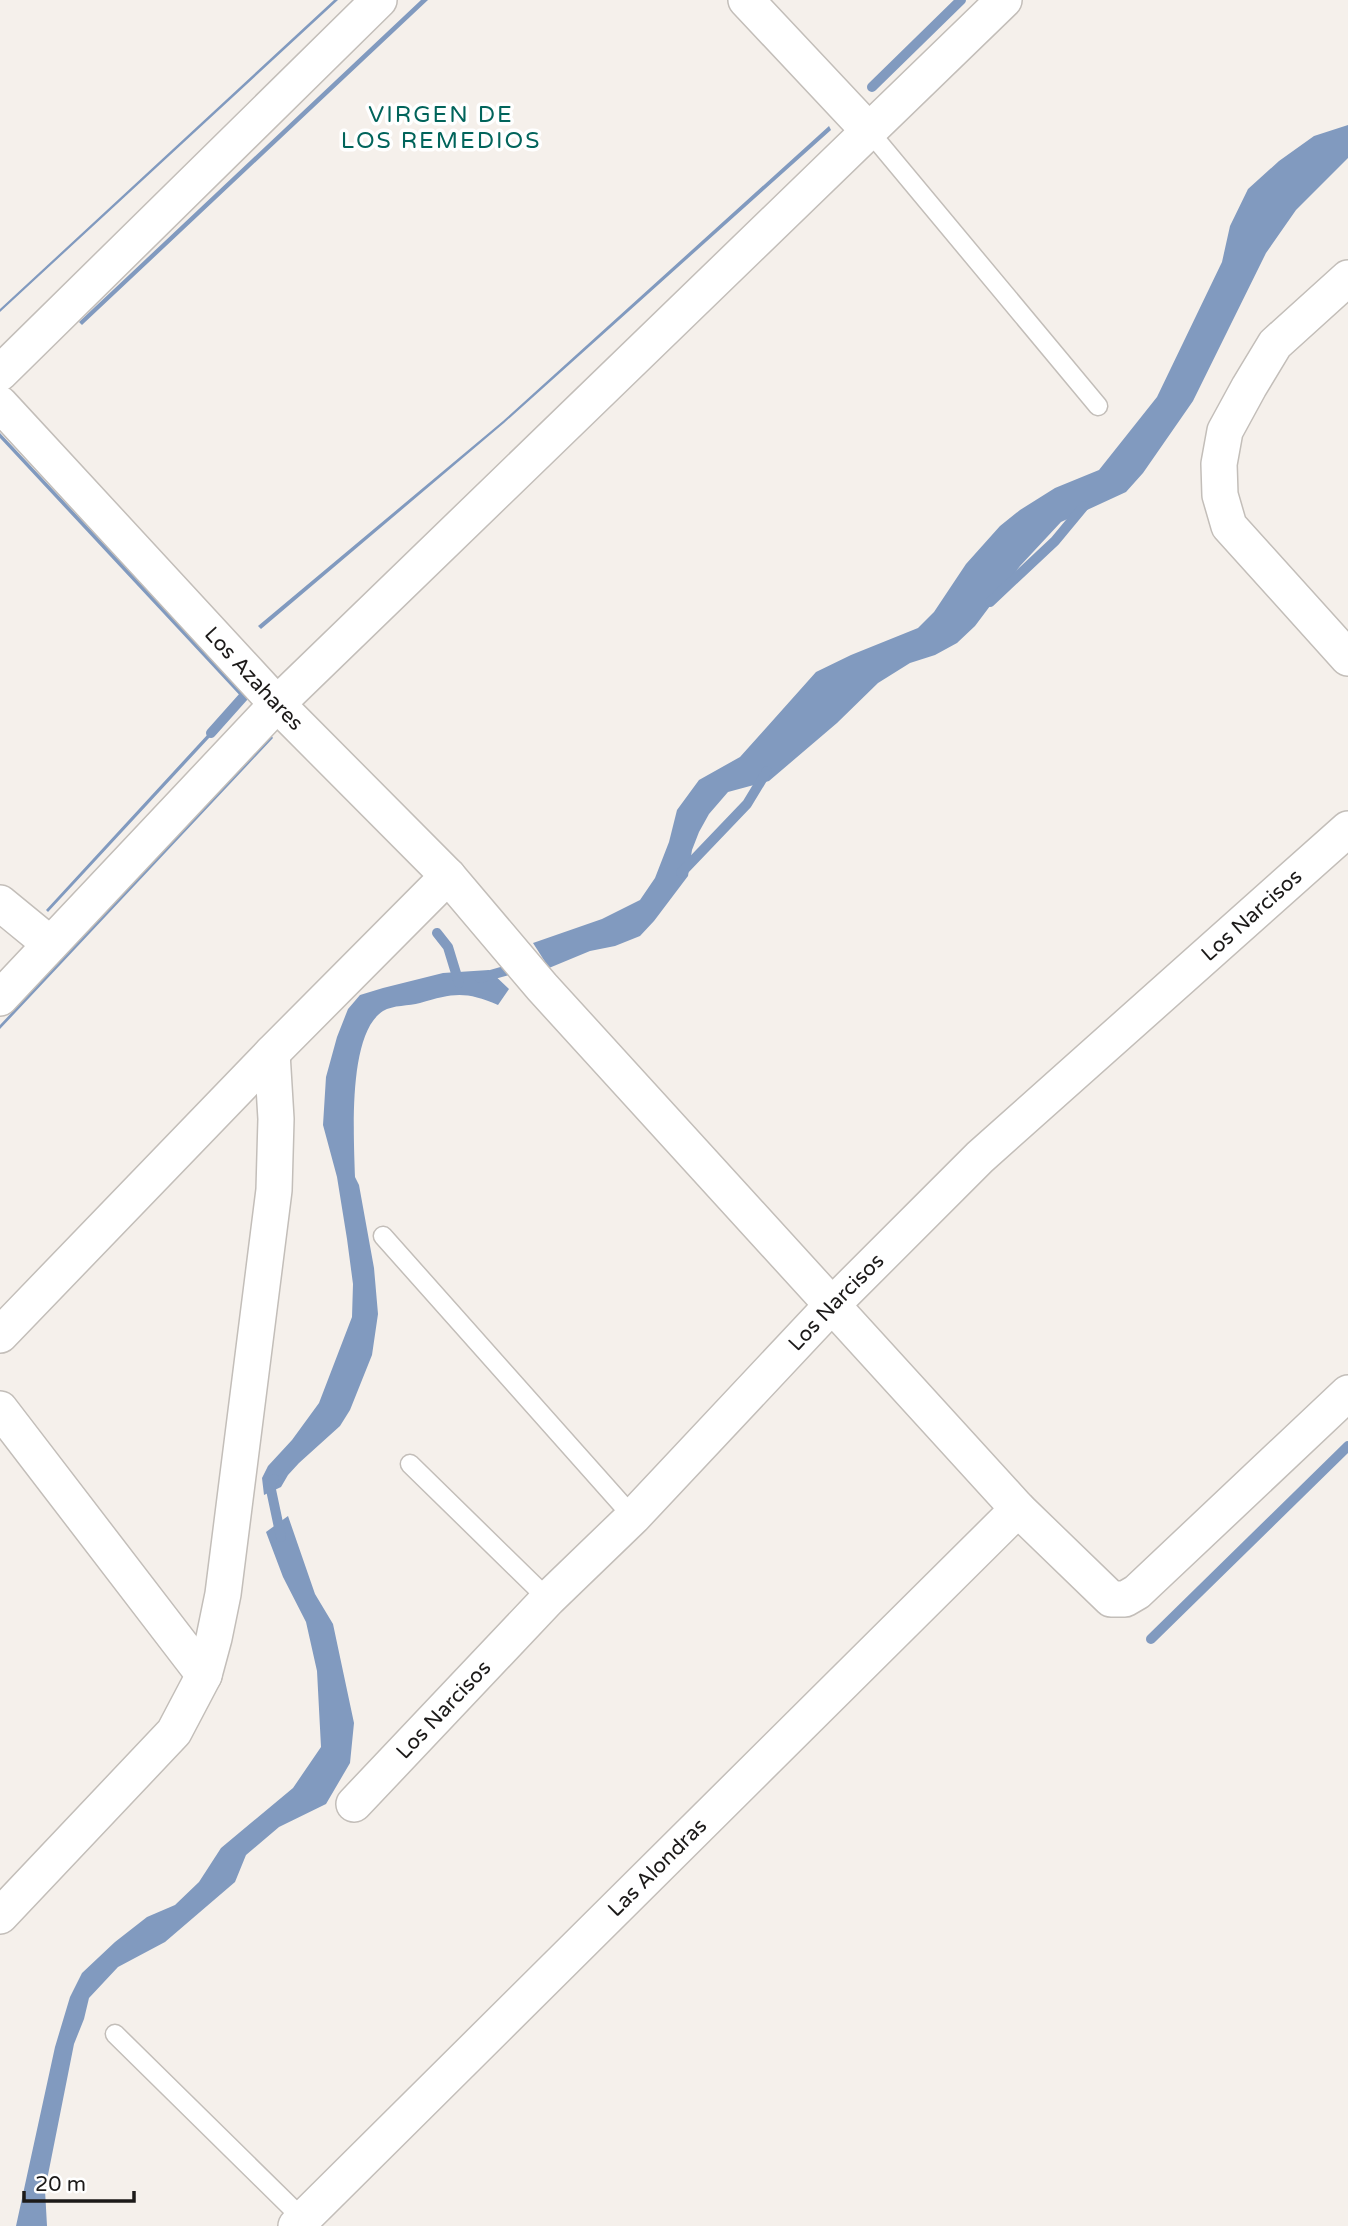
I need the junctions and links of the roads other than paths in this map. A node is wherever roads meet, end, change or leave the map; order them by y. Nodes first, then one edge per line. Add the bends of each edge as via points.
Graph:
1 (379, 0) edge
2 (746, 0) edge
3 (1004, 0) edge
4 (869, 131) junction
5 (1348, 278) edge
6 (0, 373) edge
7 (0, 404) edge
8 (1098, 405) dead end
9 (1348, 658) edge
10 (277, 704) junction
11 (1348, 829) edge
12 (447, 876) junction
13 (0, 903) edge
14 (50, 944) junction
15 (0, 998) edge
16 (272, 1053) junction
17 (383, 1236) dead end
18 (832, 1306) junction
19 (0, 1335) edge
20 (1348, 1393) edge
21 (0, 1409) edge
22 (410, 1464) dead end
23 (1018, 1509) junction
24 (633, 1517) junction
25 (548, 1599) junction
26 (204, 1675) junction
27 (354, 1804) dead end
28 (0, 1916) edge
29 (115, 2034) dead end
30 (299, 2222) edge

1 - 6 street
2 - 4 street
3 - 4 street
4 - 8 lane
4 - 10 street
5 - 9 street via 1275,344 1225,431 1219,464 1220,495 1229,526
7 - 10 street, Los Azahares
10 - 12 street, Los Azahares
10 - 14 street
11 - 18 street, Los Narcisos via 980,1157
12 - 16 street
12 - 18 street, Los Azahares
13 - 14 street
14 - 15 street
16 - 19 street
16 - 26 street via 274,1190 223,1594
17 - 24 lane
18 - 23 street, Los Azahares
18 - 24 street, Los Narcisos
20 - 23 street, Los Azahares via 1138,1592 1125,1599 1111,1598
21 - 26 street
22 - 25 lane
23 - 30 street, Las Alondras
24 - 25 street, Los Narcisos
25 - 27 street, Los Narcisos
26 - 28 street via 174,1732
29 - 30 lane

